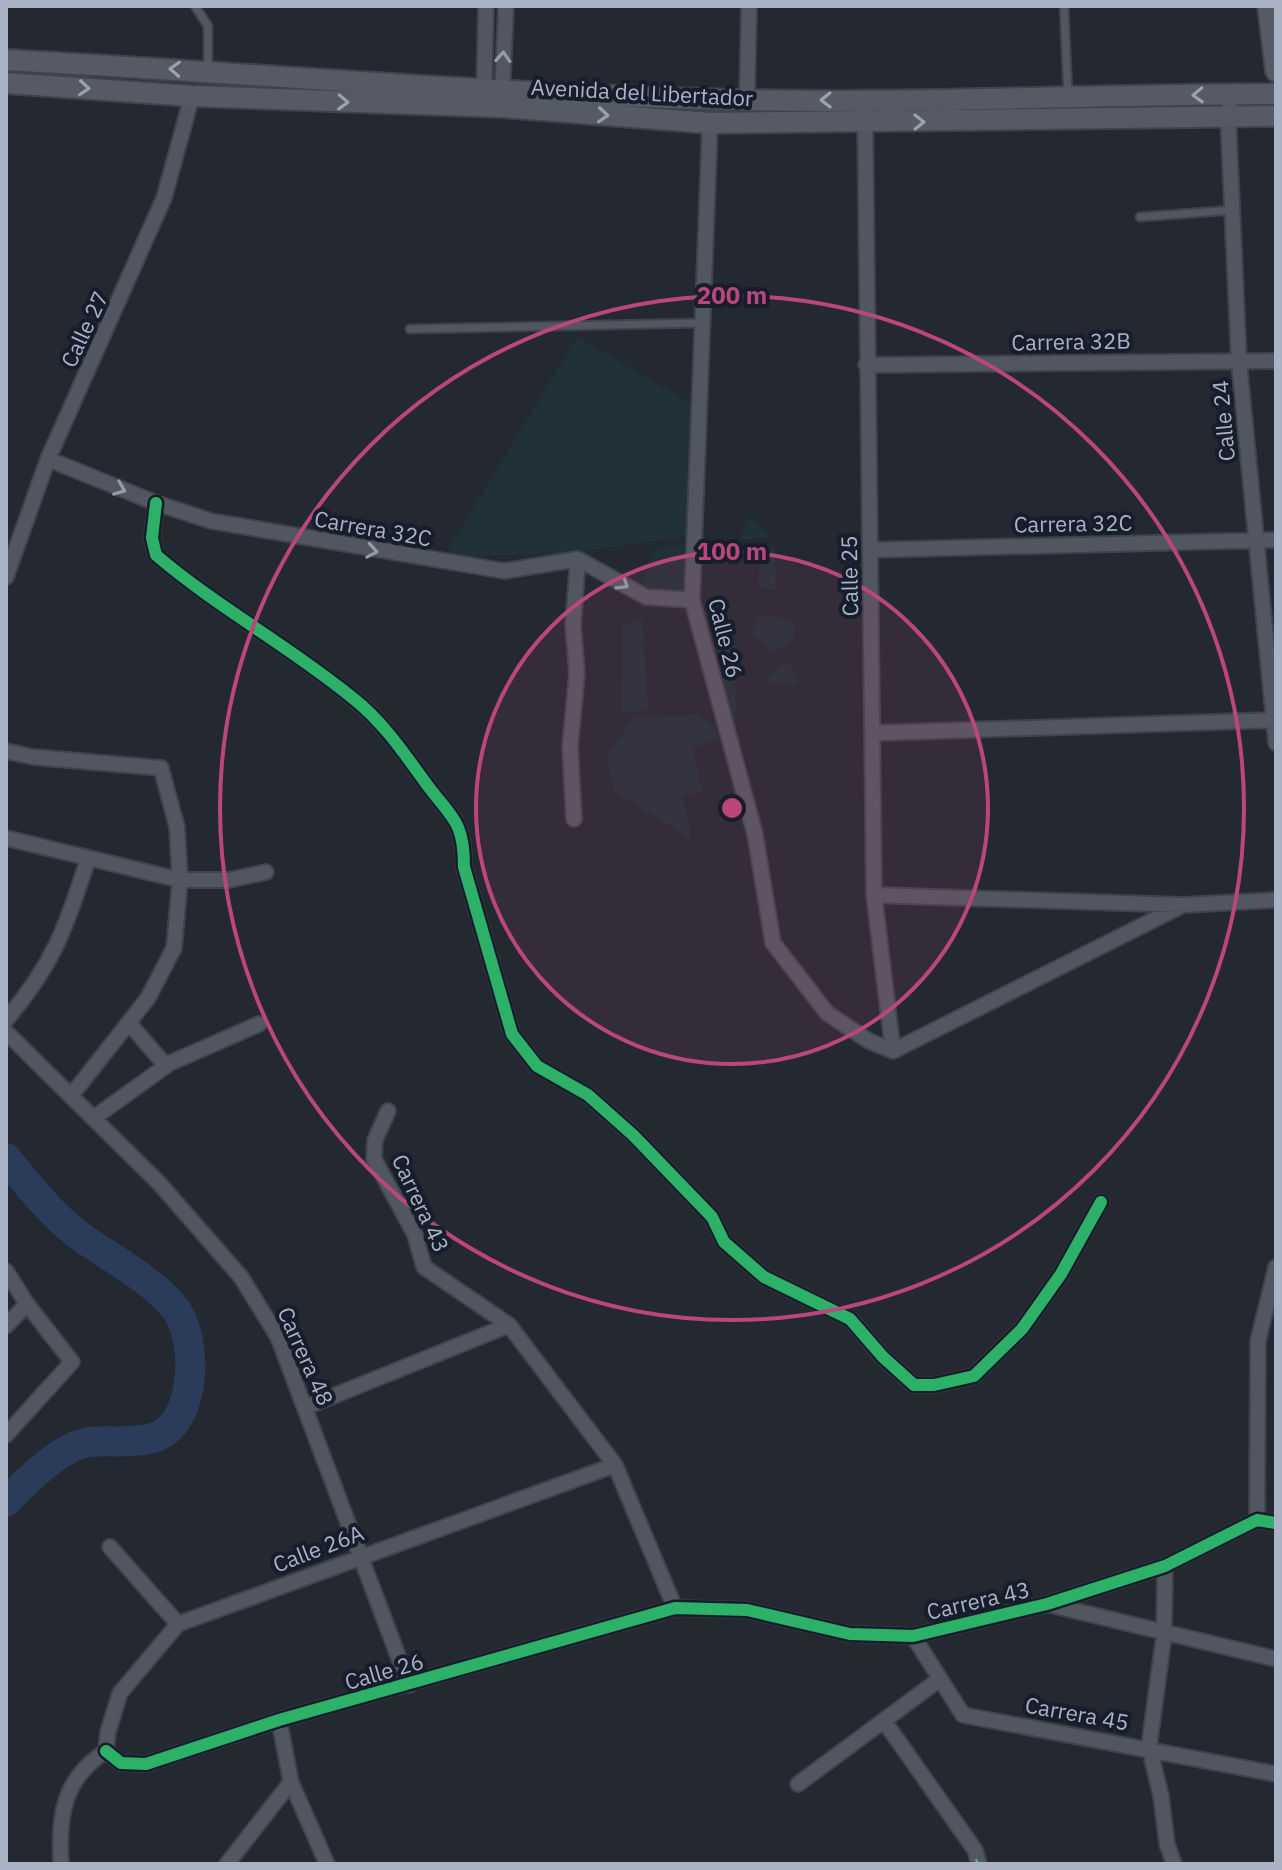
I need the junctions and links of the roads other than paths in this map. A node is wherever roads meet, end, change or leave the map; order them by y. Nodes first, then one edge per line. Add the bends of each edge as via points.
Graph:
1 (195, 6) edge
2 (486, 6) edge
3 (506, 6) edge
4 (749, 6) edge
5 (1064, 6) edge
6 (1268, 6) edge
7 (6, 60) edge
8 (208, 71) junction
9 (1276, 71) edge
10 (6, 83) edge
11 (1231, 94) junction
12 (1276, 94) edge
13 (192, 96) junction
14 (493, 99) junction
15 (866, 99) junction
16 (747, 100) junction
17 (1069, 100) junction
18 (1228, 116) junction
19 (1276, 116) edge
20 (710, 123) junction
21 (865, 123) junction
22 (1233, 210) junction
23 (1140, 217) dead end
24 (700, 323) junction
25 (410, 329) dead end
26 (1276, 361) edge
27 (1239, 362) junction
28 (866, 365) junction
29 (48, 459) junction
30 (156, 503) junction
31 (1276, 540) edge
32 (1257, 541) junction
33 (871, 550) junction
34 (578, 559) junction
35 (6, 577) edge
36 (692, 600) junction
37 (1275, 720) edge
38 (875, 733) junction
39 (1276, 743) edge
40 (6, 751) edge
41 (574, 819) dead end
42 (6, 838) edge
43 (88, 859) junction
44 (266, 872) dead end
45 (180, 880) junction
46 (874, 895) junction
47 (1276, 900) edge
48 (1183, 905) junction
49 (6, 1020) edge
50 (129, 1023) junction
51 (259, 1024) dead end
52 (6, 1032) edge
53 (893, 1051) junction
54 (166, 1066) junction
55 (71, 1096) junction
56 (388, 1111) dead end
57 (95, 1117) junction
58 (1101, 1202) dead end
59 (1276, 1267) edge
60 (6, 1271) edge
61 (27, 1304) junction
62 (509, 1325) junction
63 (6, 1326) edge
64 (1260, 1388) junction
65 (1276, 1390) edge
66 (306, 1407) junction
67 (6, 1435) edge
68 (615, 1465) junction
69 (1257, 1520) junction
70 (1276, 1523) edge
71 (110, 1547) dead end
72 (362, 1554) junction
73 (1165, 1566) junction
74 (1047, 1604) junction
75 (675, 1608) junction
76 (178, 1624) junction
77 (1164, 1635) junction
78 (913, 1636) junction
79 (1276, 1659) edge
80 (940, 1679) junction
81 (409, 1685) junction
82 (279, 1720) junction
83 (884, 1721) junction
84 (1149, 1747) junction
85 (106, 1751) junction
86 (1276, 1774) edge
87 (291, 1782) junction
88 (798, 1784) dead end
89 (61, 1864) edge
90 (227, 1864) edge
91 (327, 1864) edge
92 (979, 1864) edge
93 (1174, 1864) edge

1 - 8 lane via 208,26
2 - 14 street
14 -> 3 street
4 - 16 street
5 - 17 lane
6 - 9 main road
8 -> 7 main road, Avenida del Libertador
8 - 14 main road, Avenida del Libertador
10 -> 13 main road, Avenida del Libertador
11 - 12 main road, Avenida del Libertador
11 -> 17 main road, Avenida del Libertador
11 - 18 street, Calle 24
13 -> 14 main road, Avenida del Libertador
13 - 29 street, Calle 27 via 164,198
14 - 16 main road, Avenida del Libertador
14 -> 20 main road, Avenida del Libertador
15 -> 16 main road, Avenida del Libertador
15 - 17 main road, Avenida del Libertador
15 - 21 street, Calle 25
18 - 19 main road, Avenida del Libertador
21 -> 18 main road, Avenida del Libertador
18 - 22 street, Calle 24
20 - 21 main road, Avenida del Libertador
20 - 24 street, Calle 26
21 - 28 street, Calle 25
22 - 23 lane
22 - 27 street, Calle 24
24 - 25 lane
24 - 36 street, Calle 26
26 - 27 street, Carrera 32B
27 - 28 street, Carrera 32B
27 - 32 street, Calle 24
28 - 33 street, Calle 25
29 -> 30 street, Carrera 32C
29 - 35 street, Calle 27
30 -> 34 street, Carrera 32C via 211,521 449,564 504,571
30 - 58 street via 156,555 356,700 456,817 464,841 464,867 512,1034 537,1066 588,1095 633,1135 712,1217 724,1242 764,1277 850,1319 914,1385 934,1385 974,1376 1022,1329 1061,1274
31 - 32 street, Carrera 32C
32 - 33 street, Carrera 32C
32 - 37 street, Calle 24
33 - 38 street, Calle 25
34 -> 36 street via 646,597
34 - 41 street via 570,747
36 - 53 street, Calle 26 via 755,834 773,943 827,1013
37 - 38 street
37 - 39 street, Calle 24
38 - 46 street, Calle 25
40 - 45 street via 161,768 177,827
42 - 43 street
43 - 45 street
43 - 49 street via 68,923 41,979
44 - 45 street via 229,880
45 - 50 street via 174,948
46 - 48 street
46 - 53 street, Calle 25
47 - 48 street
48 - 53 street
50 - 54 street
50 - 55 street
51 - 54 street
52 - 55 street, Carrera 48
54 - 57 street
55 - 57 street, Carrera 48
56 - 62 street, Carrera 43 via 375,1140 374,1159 415,1235 424,1267
57 - 66 street, Carrera 48 via 241,1277 278,1337
59 - 64 street via 1258,1341
60 - 61 street
61 - 63 street
61 - 67 street via 72,1362
62 - 66 street
62 - 68 street, Carrera 43
64 - 65 street
64 - 69 street
66 - 72 street, Carrera 48
68 - 72 street, Calle 26A
68 - 75 street, Carrera 43
69 - 70 street
69 - 73 street, Carrera 43
71 - 76 street
72 - 76 street, Calle 26A
72 - 81 street, Carrera 48
73 - 74 street, Carrera 43
73 - 77 street
74 - 77 street
74 - 78 street, Carrera 43
75 - 78 street, Carrera 43 via 747,1610 850,1634
75 - 81 street, Calle 26
76 - 85 street, Calle 26A via 120,1693
77 - 79 street
77 - 84 street
78 - 80 street, Carrera 45
80 - 83 street
80 - 84 street, Carrera 45 via 963,1715
81 - 82 street, Calle 26
82 - 85 street, Calle 26 via 146,1764 121,1763
82 - 87 street
83 - 88 street
83 - 92 street via 975,1850
84 - 86 street, Carrera 45
84 - 93 street
85 - 89 street via 83,1766 65,1800
87 - 90 street
87 - 91 street

